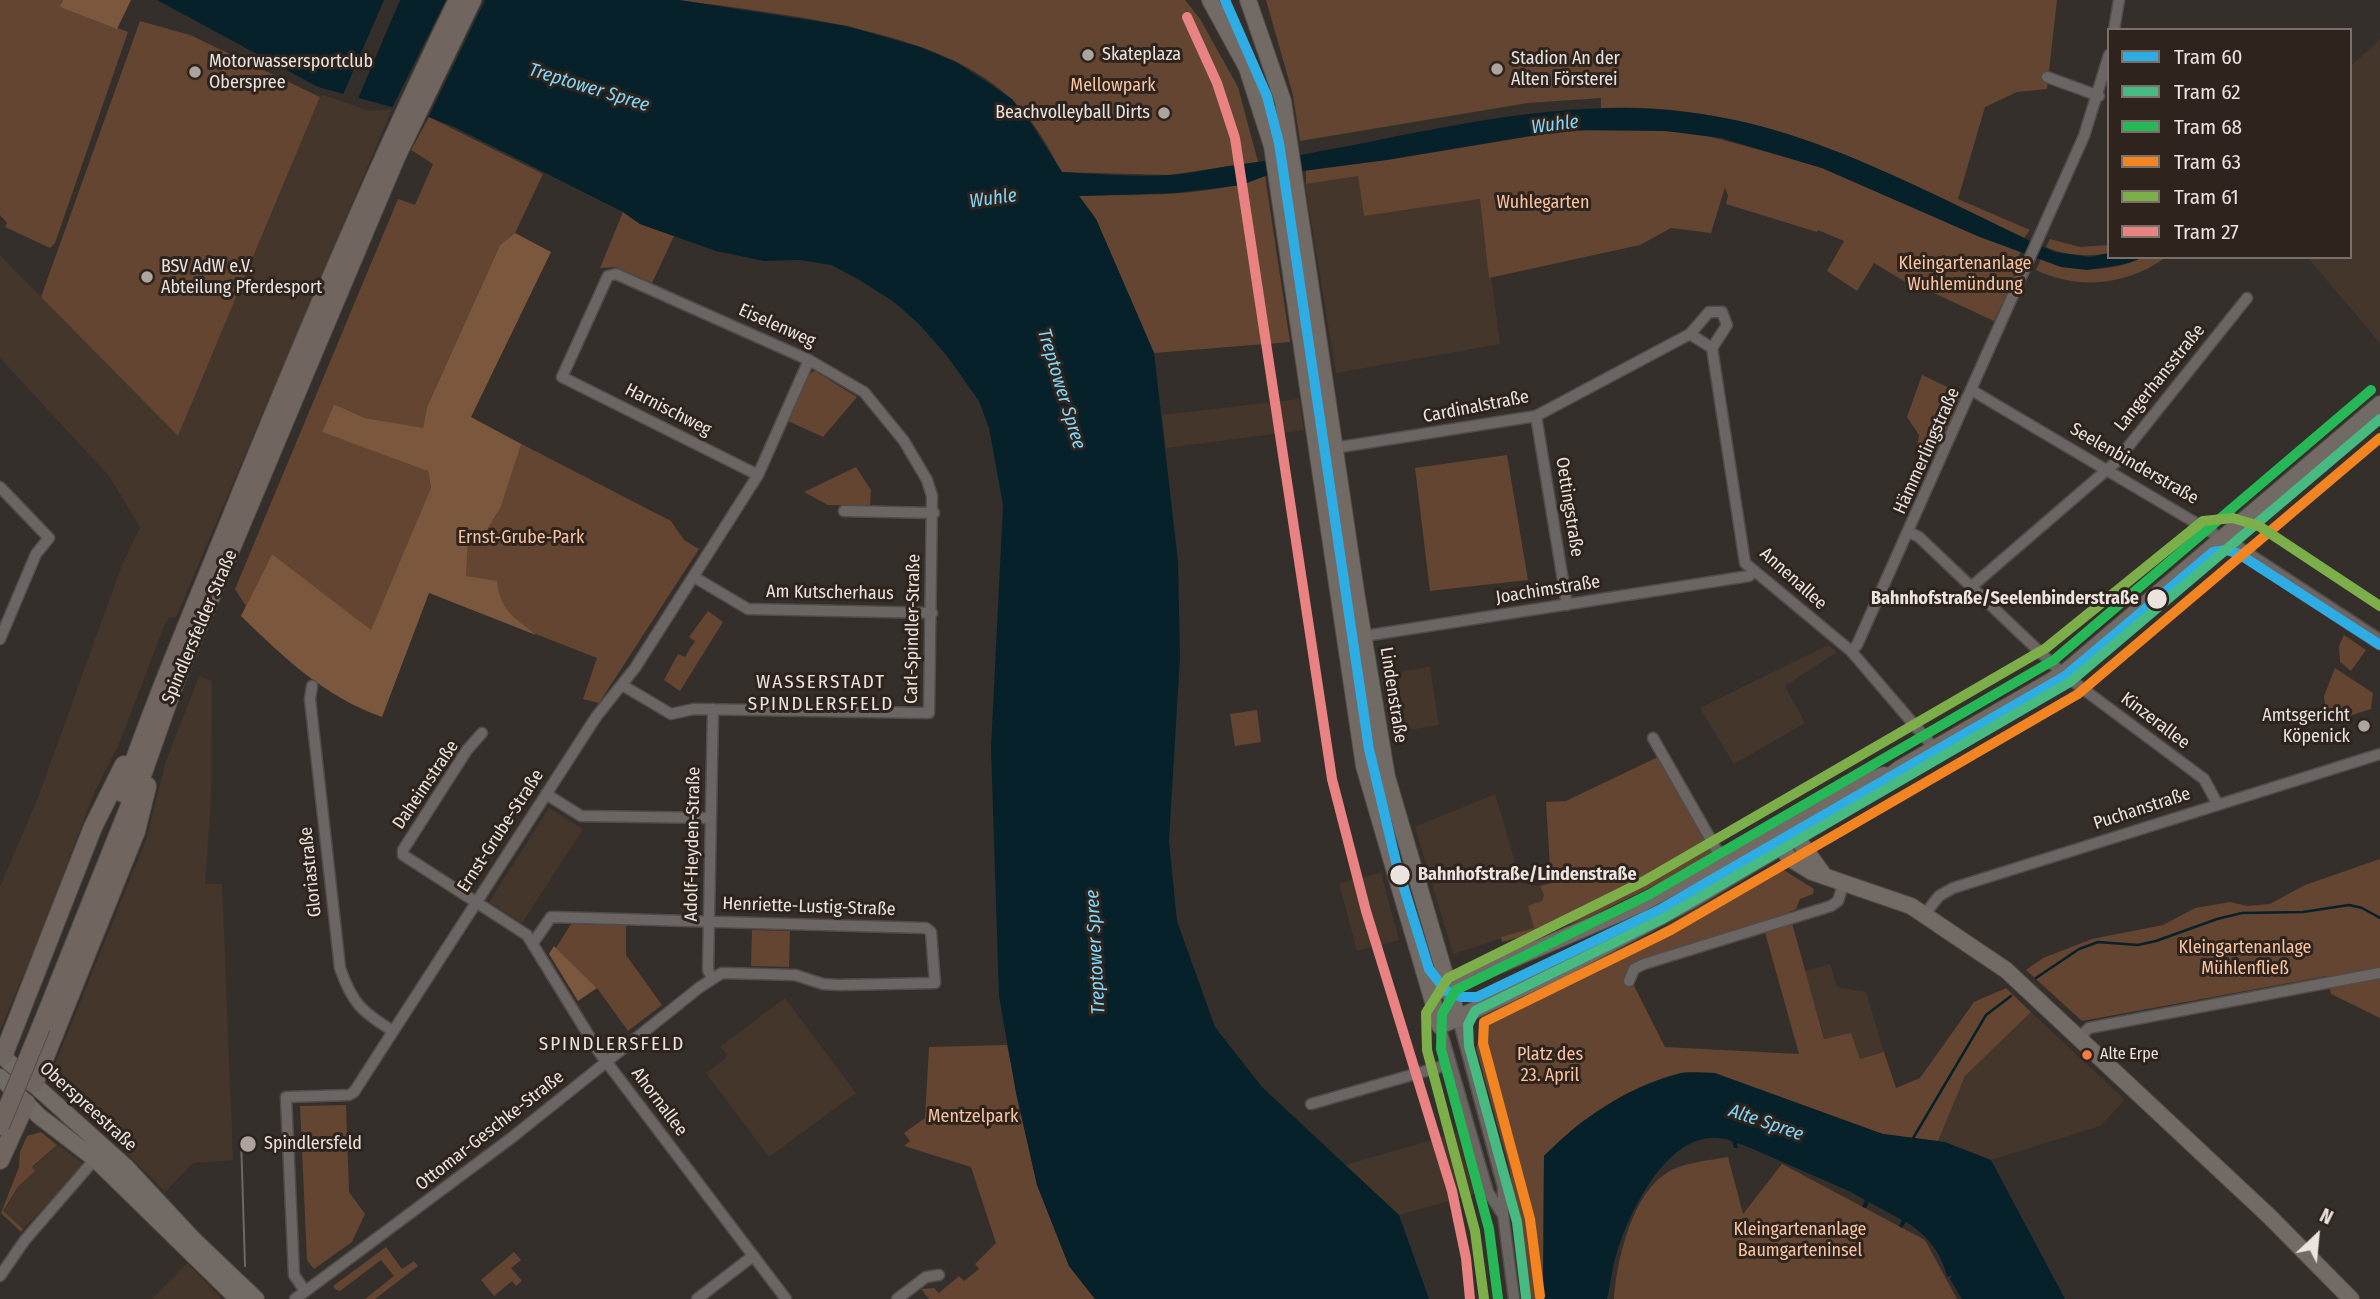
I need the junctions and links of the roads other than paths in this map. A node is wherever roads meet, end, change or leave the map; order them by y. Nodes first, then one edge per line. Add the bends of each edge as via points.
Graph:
1 (458, 0) edge
2 (472, 0) edge
3 (1210, 0) edge
4 (1248, 0) edge
5 (2119, 0) edge
6 (2113, 28) edge
7 (2107, 63) edge
8 (2047, 76) dead end
9 (2099, 96) junction
10 (402, 128) junction
11 (2247, 298) dead end
12 (1690, 334) junction
13 (1712, 348) junction
14 (809, 360) junction
15 (562, 377) joint
16 (1973, 391) junction
17 (2380, 404) edge
18 (1536, 416) junction
19 (907, 447) joint
20 (1334, 448) junction
21 (2107, 471) junction
22 (758, 475) junction
23 (0, 487) edge
24 (844, 510) dead end
25 (934, 513) junction
26 (1909, 532) junction
27 (2223, 539) junction
28 (1754, 572) junction
29 (694, 577) junction
30 (1971, 587) junction
31 (1567, 605) junction
32 (932, 613) junction
33 (1365, 637) junction
34 (0, 639) edge
35 (1345, 639) junction
36 (2380, 642) edge
37 (1851, 651) junction
38 (2063, 674) junction
39 (622, 685) junction
40 (312, 686) dead end
41 (713, 709) junction
42 (482, 733) dead end
43 (150, 735) junction
44 (1653, 738) dead end
45 (1935, 749) junction
46 (2380, 754) edge
47 (546, 794) junction
48 (2217, 803) junction
49 (711, 818) junction
50 (1792, 831) junction
51 (1777, 840) junction
52 (1723, 861) junction
53 (1826, 878) junction
54 (1843, 885) junction
55 (475, 903) junction
56 (1925, 914) junction
57 (709, 921) junction
58 (533, 943) junction
59 (2380, 973) edge
60 (712, 978) junction
61 (1629, 981) dead end
62 (1449, 987) junction
63 (1430, 996) junction
64 (1458, 1019) junction
65 (36, 1024) junction
66 (1440, 1026) junction
67 (393, 1031) junction
68 (2078, 1038) junction
69 (1, 1058) edge
70 (607, 1062) junction
71 (1450, 1064) junction
72 (0, 1077) edge
73 (34, 1084) junction
74 (0, 1100) edge
75 (26, 1102) junction
76 (1311, 1104) dead end
77 (0, 1127) edge
78 (95, 1159) junction
79 (0, 1160) edge
80 (144, 1196) junction
81 (1503, 1214) junction
82 (753, 1256) junction
83 (939, 1275) dead end
84 (0, 1276) edge
85 (304, 1291) junction
86 (237, 1299) edge
87 (256, 1299) edge
88 (295, 1299) edge
89 (697, 1299) edge
90 (786, 1299) edge
91 (897, 1299) edge
92 (1514, 1299) edge
93 (2351, 1299) edge

1 - 10 highway
2 - 10 highway
3 - 35 main road, Lindenstraße via 1259,96 1276,167
4 - 20 main road, Lindenstraße via 1283,101
5 - 6 street
7 - 9 street
8 - 9 street
9 - 16 street, Hämmerlingstraße
10 - 43 highway, Spindlersfelder Straße
11 - 21 street, Langerhansstraße
12 - 13 street
12 - 13 street, Cardinalstraße via 1709,312 1722,312 1727,325
12 - 18 street, Cardinalstraße
13 - 28 street, Annenallee via 1745,563
14 - 15 street, Eiselenweg via 616,274 608,276
14 - 19 street, Eiselenweg via 864,392
14 - 22 street, Ernst-Grube-Straße
15 - 22 street, Harnischweg
16 - 21 street, Seelenbinderstraße
16 - 26 street, Hämmerlingstraße
17 - 27 main road
18 - 20 street, Cardinalstraße
18 - 31 street, Oettingstraße
19 - 25 street, Carl-Spindler-Straße via 927,480
20 - 33 main road, Lindenstraße
21 - 27 street, Seelenbinderstraße
21 - 30 street, Langerhansstraße
22 - 29 street, Ernst-Grube-Straße
23 - 34 street via 49,538 36,554
24 - 25 street
25 - 32 street, Carl-Spindler-Straße
26 - 30 street, Kinzerallee
26 - 37 street, Hämmerlingstraße
27 - 36 street, Seelenbinderstraße
27 - 38 main road
28 - 31 street, Joachimstraße
28 - 37 street, Annenallee
29 - 32 street, Am Kutscherhaus via 748,609
29 - 39 street, Ernst-Grube-Straße
30 - 38 street, Kinzerallee
31 - 33 street, Joachimstraße
32 - 41 street, Carl-Spindler-Straße via 929,713
33 - 35 street, Joachimstraße
33 - 62 main road, Lindenstraße via 1387,777
35 - 63 main road, Lindenstraße via 1373,806
37 - 45 street, Annenallee
38 - 45 main road
38 - 48 street, Kinzerallee via 2204,779
39 - 41 street, Carl-Spindler-Straße via 665,713
39 - 47 street, Ernst-Grube-Straße
40 - 67 street, Gloriastraße via 340,968 359,1007
41 - 49 street, Adolf-Heyden-Straße
42 - 55 street, Daheimstraße via 403,850 407,859
43 - 65 highway, Spindlersfelder Straße
43 - 69 highway via 97,818
43 - 73 highway via 136,831
44 - 52 street
45 - 50 main road via 1855,785
46 - 48 street, Puchanstraße
47 - 49 street via 580,816
47 - 55 street, Ernst-Grube-Straße
48 - 56 street, Puchanstraße via 1953,888 1939,896
49 - 57 street, Adolf-Heyden-Straße
50 - 51 main road
50 - 53 main road
51 - 52 main road
51 - 53 main road via 1789,858
51 - 64 main road via 1602,948
52 - 62 main road via 1639,905
53 - 54 main road
54 - 56 main road via 1884,895
54 - 61 street via 1838,901 1831,906 1644,964 1634,968
55 - 58 street, Ahornallee
55 - 67 street, Ernst-Grube-Straße
56 - 68 main road via 2006,970
57 - 58 street, Henriette-Lustig-Straße via 551,917
57 - 60 street, Adolf-Heyden-Straße via 708,970
57 - 60 street, Henriette-Lustig-Straße via 926,928 931,932 935,984 823,984 776,974
58 - 70 street, Ahornallee
59 - 68 street via 2089,1028
60 - 70 street, Ottomar-Geschke-Straße
62 - 63 main road
62 - 64 main road, Lindenstraße
63 - 66 main road, Lindenstraße
64 - 66 main road
64 - 81 street, Lindenstraße via 1499,1167
65 - 74 highway, Spindlersfelder Straße
65 - 77 highway, Spindlersfelder Straße, bridge
66 - 71 street, Lindenstraße
67 - 85 street, Ernst-Grube-Straße via 354,1092 286,1097 294,1275
68 - 93 main road via 2284,1230
69 - 73 main road, Oberspreestraße
70 - 82 street, Ahornallee
70 - 85 street, Ottomar-Geschke-Straße
71 - 76 street
71 - 81 street, Lindenstraße via 1488,1192
72 - 75 main road, Oberspreestraße
73 - 75 main road
73 - 80 main road, Oberspreestraße
75 - 78 main road, Oberspreestraße
75 - 79 highway
78 - 80 main road, Oberspreestraße
78 - 84 street
80 - 86 main road, Oberspreestraße
80 - 87 main road, Oberspreestraße
81 - 92 street, Lindenstraße
82 - 89 street
82 - 90 street, Ahornallee
83 - 91 street via 926,1277
85 - 88 street, Ottomar-Geschke-Straße

